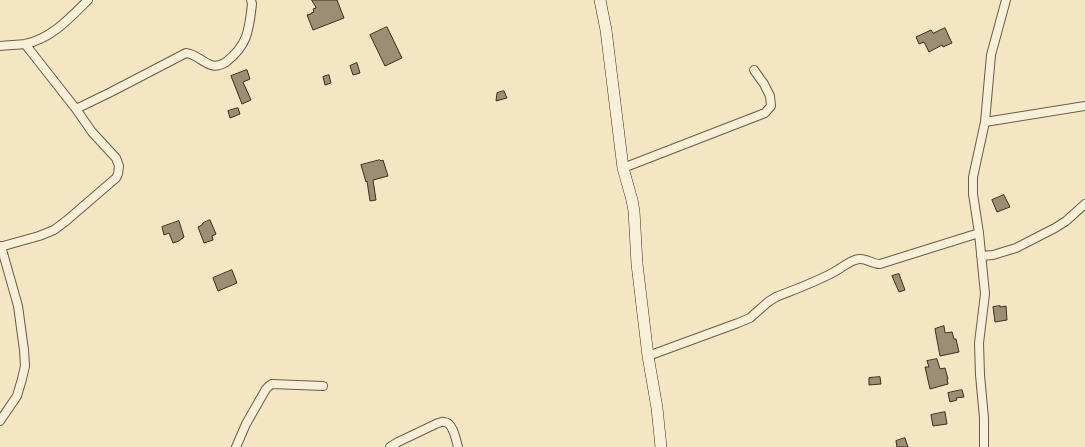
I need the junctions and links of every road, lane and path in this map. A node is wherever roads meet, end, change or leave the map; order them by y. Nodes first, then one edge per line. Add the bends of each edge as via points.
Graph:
1 (88, 0) edge
2 (251, 0) edge
3 (600, 0) edge
4 (1006, 0) edge
5 (25, 44) junction
6 (0, 46) edge
7 (754, 70) dead end
8 (1085, 106) edge
9 (76, 109) junction
10 (985, 122) junction
11 (624, 168) junction
12 (1085, 204) edge
13 (979, 232) junction
14 (1, 247) edge
15 (981, 256) junction
16 (648, 356) junction
17 (323, 386) dead end
18 (0, 421) edge
19 (236, 447) edge
20 (390, 447) edge
21 (458, 447) edge
22 (661, 447) edge
23 (984, 447) edge

1 - 5 street via 67,22 38,40
2 - 9 street via 249,27 242,46 223,63 212,66 193,54 186,53
3 - 11 street
4 - 10 street via 992,55
5 - 6 street
5 - 9 street
7 - 11 street via 770,96 770,106 765,113
8 - 10 street
9 - 14 street via 92,132 116,158 119,166 116,178 54,230
10 - 13 street via 973,177
11 - 16 street via 634,211 637,264
12 - 15 street via 1066,221 1016,248 993,256
13 - 15 street
13 - 16 street via 880,264 858,258 835,272 776,297 750,318
14 - 18 street via 18,306 25,366 17,396
15 - 23 street via 985,294 979,343
16 - 22 street
17 - 19 street via 268,386
20 - 21 street via 444,422 449,423 452,428

